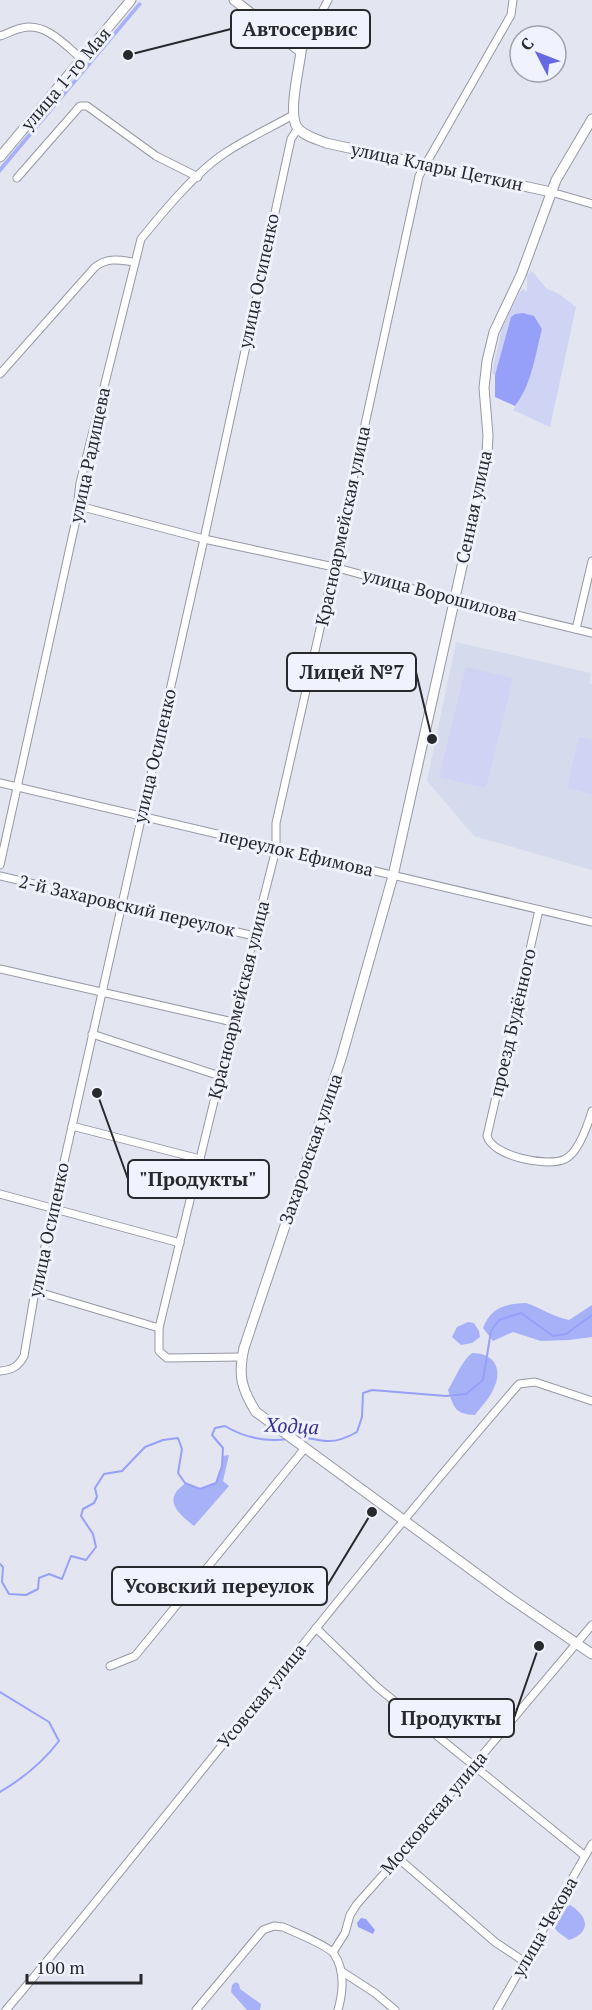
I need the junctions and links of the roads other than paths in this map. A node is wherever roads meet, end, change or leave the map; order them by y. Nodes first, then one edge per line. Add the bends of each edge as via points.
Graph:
1 (131, 0) edge
2 (234, 0) edge
3 (328, 0) edge
4 (513, 0) edge
5 (0, 36) edge
6 (301, 52) junction
7 (83, 60) junction
8 (293, 115) junction
9 (592, 119) edge
10 (298, 128) junction
11 (0, 157) edge
12 (425, 165) junction
13 (198, 177) junction
14 (17, 178) dead end
15 (551, 192) junction
16 (592, 204) edge
17 (134, 262) junction
18 (0, 374) edge
19 (79, 506) junction
20 (204, 539) junction
21 (592, 561) edge
22 (334, 567) junction
23 (454, 600) junction
24 (576, 629) junction
25 (592, 633) edge
26 (0, 783) edge
27 (18, 787) junction
28 (141, 816) junction
29 (276, 849) junction
30 (0, 865) edge
31 (0, 876) edge
32 (393, 876) junction
33 (122, 906) junction
34 (539, 910) junction
35 (592, 922) edge
36 (254, 936) junction
37 (0, 969) edge
38 (102, 992) junction
39 (233, 1022) junction
40 (92, 1034) junction
41 (220, 1076) junction
42 (592, 1111) edge
43 (72, 1126) junction
44 (200, 1160) junction
45 (0, 1194) edge
46 (53, 1209) junction
47 (180, 1243) junction
48 (35, 1291) junction
49 (159, 1328) junction
50 (242, 1357) junction
51 (0, 1371) edge
52 (592, 1401) edge
53 (305, 1448) junction
54 (404, 1521) junction
55 (592, 1625) edge
56 (316, 1628) junction
57 (577, 1644) junction
58 (592, 1654) edge
59 (110, 1666) dead end
60 (473, 1766) junction
61 (592, 1844) edge
62 (585, 1856) junction
63 (398, 1858) junction
64 (333, 1952) junction
65 (525, 1962) junction
66 (341, 1971) junction
67 (6, 2010) edge
68 (196, 2010) edge
69 (338, 2010) edge
70 (395, 2010) edge
71 (497, 2010) edge

1 - 7 street, улица 1-го Мая
2 - 6 street
3 - 6 street
4 - 12 street, Красноармейская улица via 511,15
5 - 7 street via 23,27 40,28
6 - 8 street
7 - 11 street, улица 1-го Мая
8 - 10 street
8 - 13 street, улица Радищева via 223,154
9 - 15 street, Сенная улица
10 - 12 street, улица Клары Цеткин via 326,143
10 - 20 street, улица Осипенко via 291,139
12 - 15 street, улица Клары Цеткин
12 - 22 street, Красноармейская улица via 419,176
13 - 14 street via 156,156 87,106 80,106
13 - 17 street, улица Радищева via 141,239
15 - 16 street, улица Клары Цеткин
15 - 23 street, Сенная улица via 524,268 490,345 484,388 487,454
17 - 18 street via 103,261
17 - 19 street, улица Радищева via 80,483
19 - 20 street, улица Ворошилова
19 - 27 street, улица Радищева
20 - 22 street, улица Ворошилова
20 - 28 street, улица Осипенко
21 - 24 street
22 - 23 street, улица Ворошилова
22 - 29 street, Красноармейская улица via 276,824
23 - 24 street, улица Ворошилова
23 - 32 street, Сенная улица
24 - 25 street, улица Ворошилова
26 - 27 street, переулок Ефимова
27 - 28 street, переулок Ефимова
27 - 30 street, улица Радищева
28 - 29 street, переулок Ефимова
28 - 33 street, улица Осипенко
29 - 32 street, переулок Ефимова
29 - 36 street, Красноармейская улица
31 - 33 street, 2-й Захаровский переулок
32 - 34 street, переулок Ефимова
32 - 50 street, Захаровская улица via 341,1059
33 - 36 street, 2-й Захаровский переулок
33 - 38 street, улица Осипенко
34 - 35 street, переулок Ефимова
34 - 42 street, проезд Будённого via 488,1143 516,1156 556,1162 572,1153
36 - 39 street, Красноармейская улица
37 - 38 street
38 - 39 street
38 - 40 street, улица Осипенко
39 - 41 street, Красноармейская улица
40 - 41 street
40 - 43 street, улица Осипенко
41 - 44 street, Красноармейская улица
43 - 44 street
43 - 46 street, улица Осипенко
44 - 47 street, Красноармейская улица
45 - 46 street
46 - 47 street
46 - 48 street, улица Осипенко
47 - 49 street, Красноармейская улица
48 - 49 street
48 - 51 street, улица Осипенко via 24,1356 19,1365
49 - 50 street, Красноармейская улица via 159,1351 167,1358
50 - 53 street, Захаровская улица via 244,1390 256,1412
52 - 54 street, Усовская улица via 535,1382 519,1384
53 - 54 street, Захаровская улица
53 - 59 street via 135,1656
54 - 56 street, Усовская улица
54 - 57 street, Захаровская улица
55 - 57 street, Московская улица
56 - 60 street via 377,1687
56 - 67 street, Усовская улица
57 - 58 street, Захаровская улица
57 - 60 street, Московская улица
60 - 62 street
60 - 63 street, Московская улица
61 - 62 street, улица Чехова
62 - 65 street, улица Чехова
63 - 64 street, Московская улица via 357,1904
63 - 65 street via 495,1942
64 - 66 street
64 - 68 street via 283,1927 263,1930
65 - 71 street, улица Чехова
66 - 69 street
66 - 70 street

